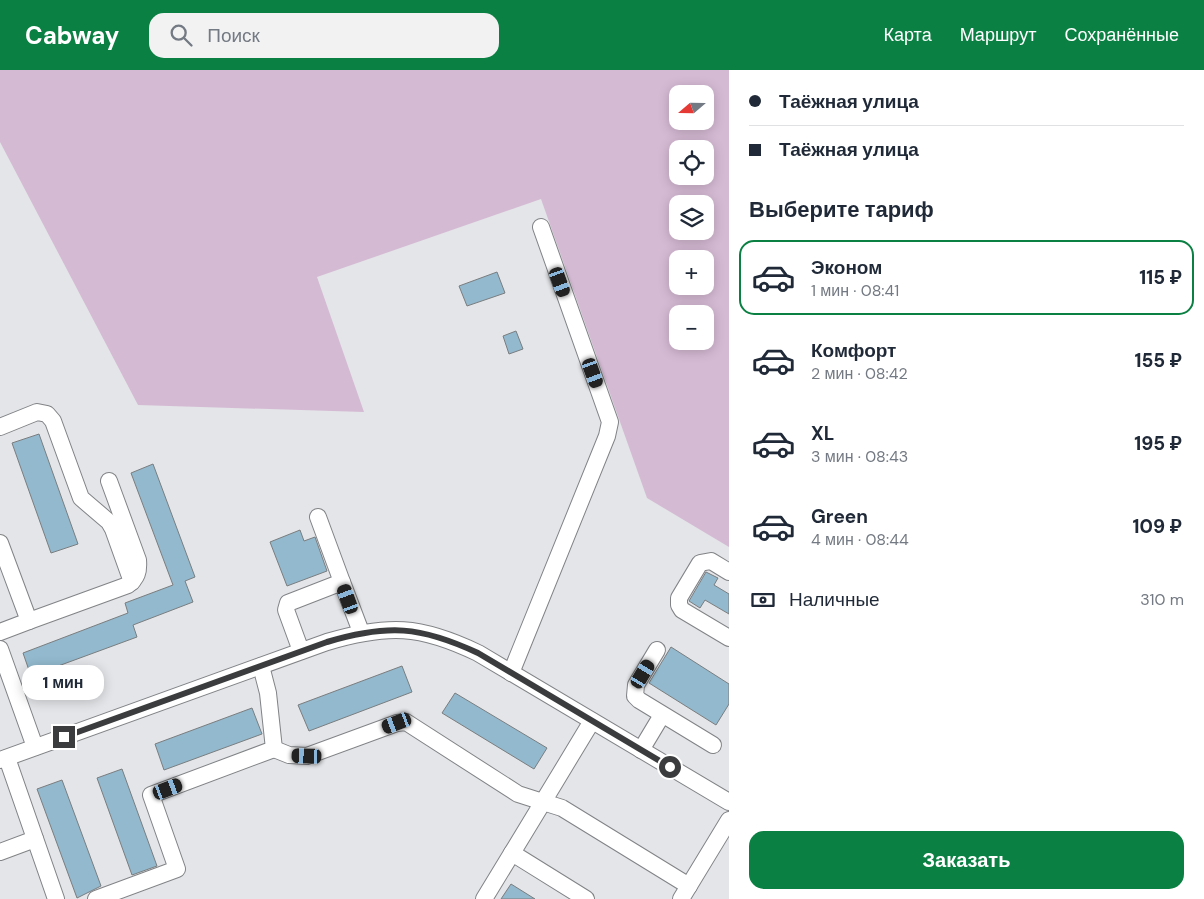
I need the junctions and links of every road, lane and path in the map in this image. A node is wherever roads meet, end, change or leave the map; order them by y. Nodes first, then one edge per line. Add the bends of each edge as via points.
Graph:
1 (541, 228) dead end
2 (0, 427) edge
3 (109, 481) dead end
4 (318, 517) dead end
5 (0, 544) edge
6 (729, 572) edge
7 (132, 582) junction
8 (342, 582) junction
9 (29, 622) junction
10 (0, 632) edge
11 (361, 632) junction
12 (729, 638) edge
13 (0, 649) edge
14 (657, 650) dead end
15 (300, 651) junction
16 (260, 666) junction
17 (511, 673) junction
18 (662, 715) junction
19 (592, 721) junction
20 (713, 745) dead end
21 (35, 747) junction
22 (274, 749) junction
23 (641, 750) junction
24 (4, 759) edge
25 (543, 802) junction
26 (729, 802) edge
27 (729, 820) edge
28 (35, 839) junction
29 (0, 852) edge
30 (512, 853) junction
31 (685, 892) edge
32 (56, 899) edge
33 (96, 899) edge
34 (484, 899) edge
35 (586, 899) edge

1 - 17 street via 610,422
2 - 7 street via 37,412 48,414 81,498 114,529
3 - 7 street via 138,560 139,570
4 - 8 street
5 - 9 street
6 - 12 street via 711,561 700,563 679,598 682,610
7 - 9 street
8 - 11 street
8 - 15 street via 288,603 286,610
9 - 10 street
11 - 15 street
11 - 17 street via 400,629 422,632 450,640
13 - 21 street
14 - 18 street via 634,691 639,700
15 - 16 street
16 - 21 street
16 - 22 street via 268,693
17 - 19 street
18 - 20 street
18 - 23 street
19 - 23 street
19 - 25 street
21 - 24 street
22 - 25 street via 289,756 307,756 406,722 518,794
22 - 33 street via 151,795 177,869
23 - 26 street
24 - 28 street
25 - 30 street
25 - 31 street via 562,808
27 - 31 street
28 - 29 street
28 - 32 street
30 - 34 street
30 - 35 street

